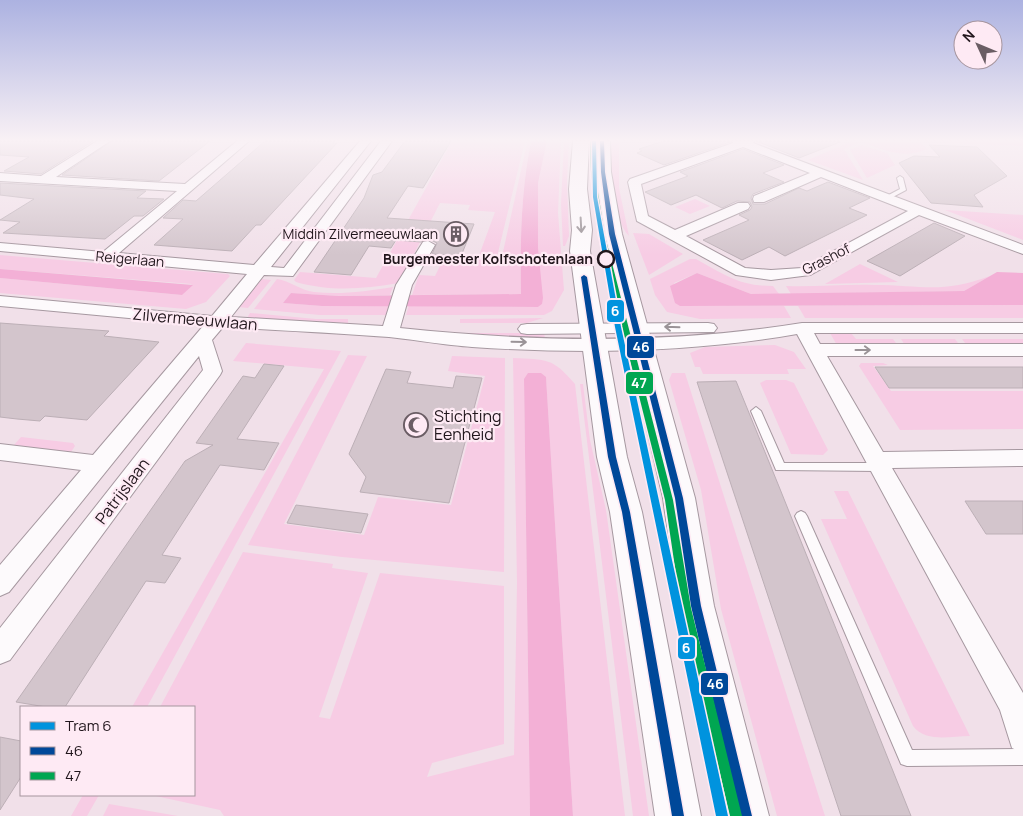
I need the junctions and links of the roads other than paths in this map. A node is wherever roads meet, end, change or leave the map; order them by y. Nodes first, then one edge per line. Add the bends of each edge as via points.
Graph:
1 (45, 179) edge
2 (198, 179) edge
3 (334, 179) edge
4 (359, 179) edge
5 (578, 179) edge
6 (604, 179) edge
7 (642, 179) edge
8 (807, 179) edge
9 (837, 179) edge
10 (900, 179) edge
11 (187, 188) junction
12 (887, 198) junction
13 (759, 199) dead end
14 (744, 206) dead end
15 (919, 210) junction
16 (674, 236) junction
17 (428, 245) dead end
18 (0, 247) edge
19 (1023, 250) edge
20 (106, 257) junction
21 (259, 270) junction
22 (0, 302) edge
23 (802, 328) junction
24 (1023, 328) edge
25 (209, 330) junction
26 (390, 332) junction
27 (593, 336) junction
28 (637, 336) junction
29 (814, 350) junction
30 (1023, 350) edge
31 (756, 411) dead end
32 (0, 452) edge
33 (1023, 458) edge
34 (876, 463) junction
35 (100, 464) junction
36 (801, 516) dead end
37 (0, 584) edge
38 (3, 641) edge
39 (1023, 737) edge
40 (1023, 757) edge
41 (678, 816) edge
42 (746, 816) edge

1 - 11 street
2 - 11 street
3 - 21 street, Patrijslaan
4 - 21 street via 288,273
5 -> 27 main road via 580,251
6 - 28 main road via 612,234
7 - 16 street, Grashof via 634,182 642,218
8 - 13 street
9 - 12 street, Grashof
10 - 12 lane via 902,190
11 - 20 street
12 - 15 street, Grashof
14 - 16 street
15 - 16 street, Grashof via 805,272 792,274 741,272
15 - 19 street, Grashof
17 - 26 street via 404,288
18 - 20 street, Reigerlaan
20 - 21 street, Reigerlaan
21 - 25 street, Patrijslaan
22 - 25 street, Zilvermeeuwlaan
23 - 24 street
23 - 28 street via 768,334
23 - 29 street
25 - 26 street, Zilvermeeuwlaan
25 - 35 street, Patrijslaan
25 - 38 street, Patrijslaan via 213,371
26 - 27 street, Zilvermeeuwlaan via 471,341
27 - 28 street, Zilvermeeuwlaan
27 - 41 main road
28 - 42 main road via 679,498 696,606
29 -> 30 street
29 - 34 street
31 - 34 lane via 780,467
32 - 35 street
33 - 34 street
34 - 39 street via 1012,705
35 - 37 street, Patrijslaan
36 - 40 lane via 907,758

